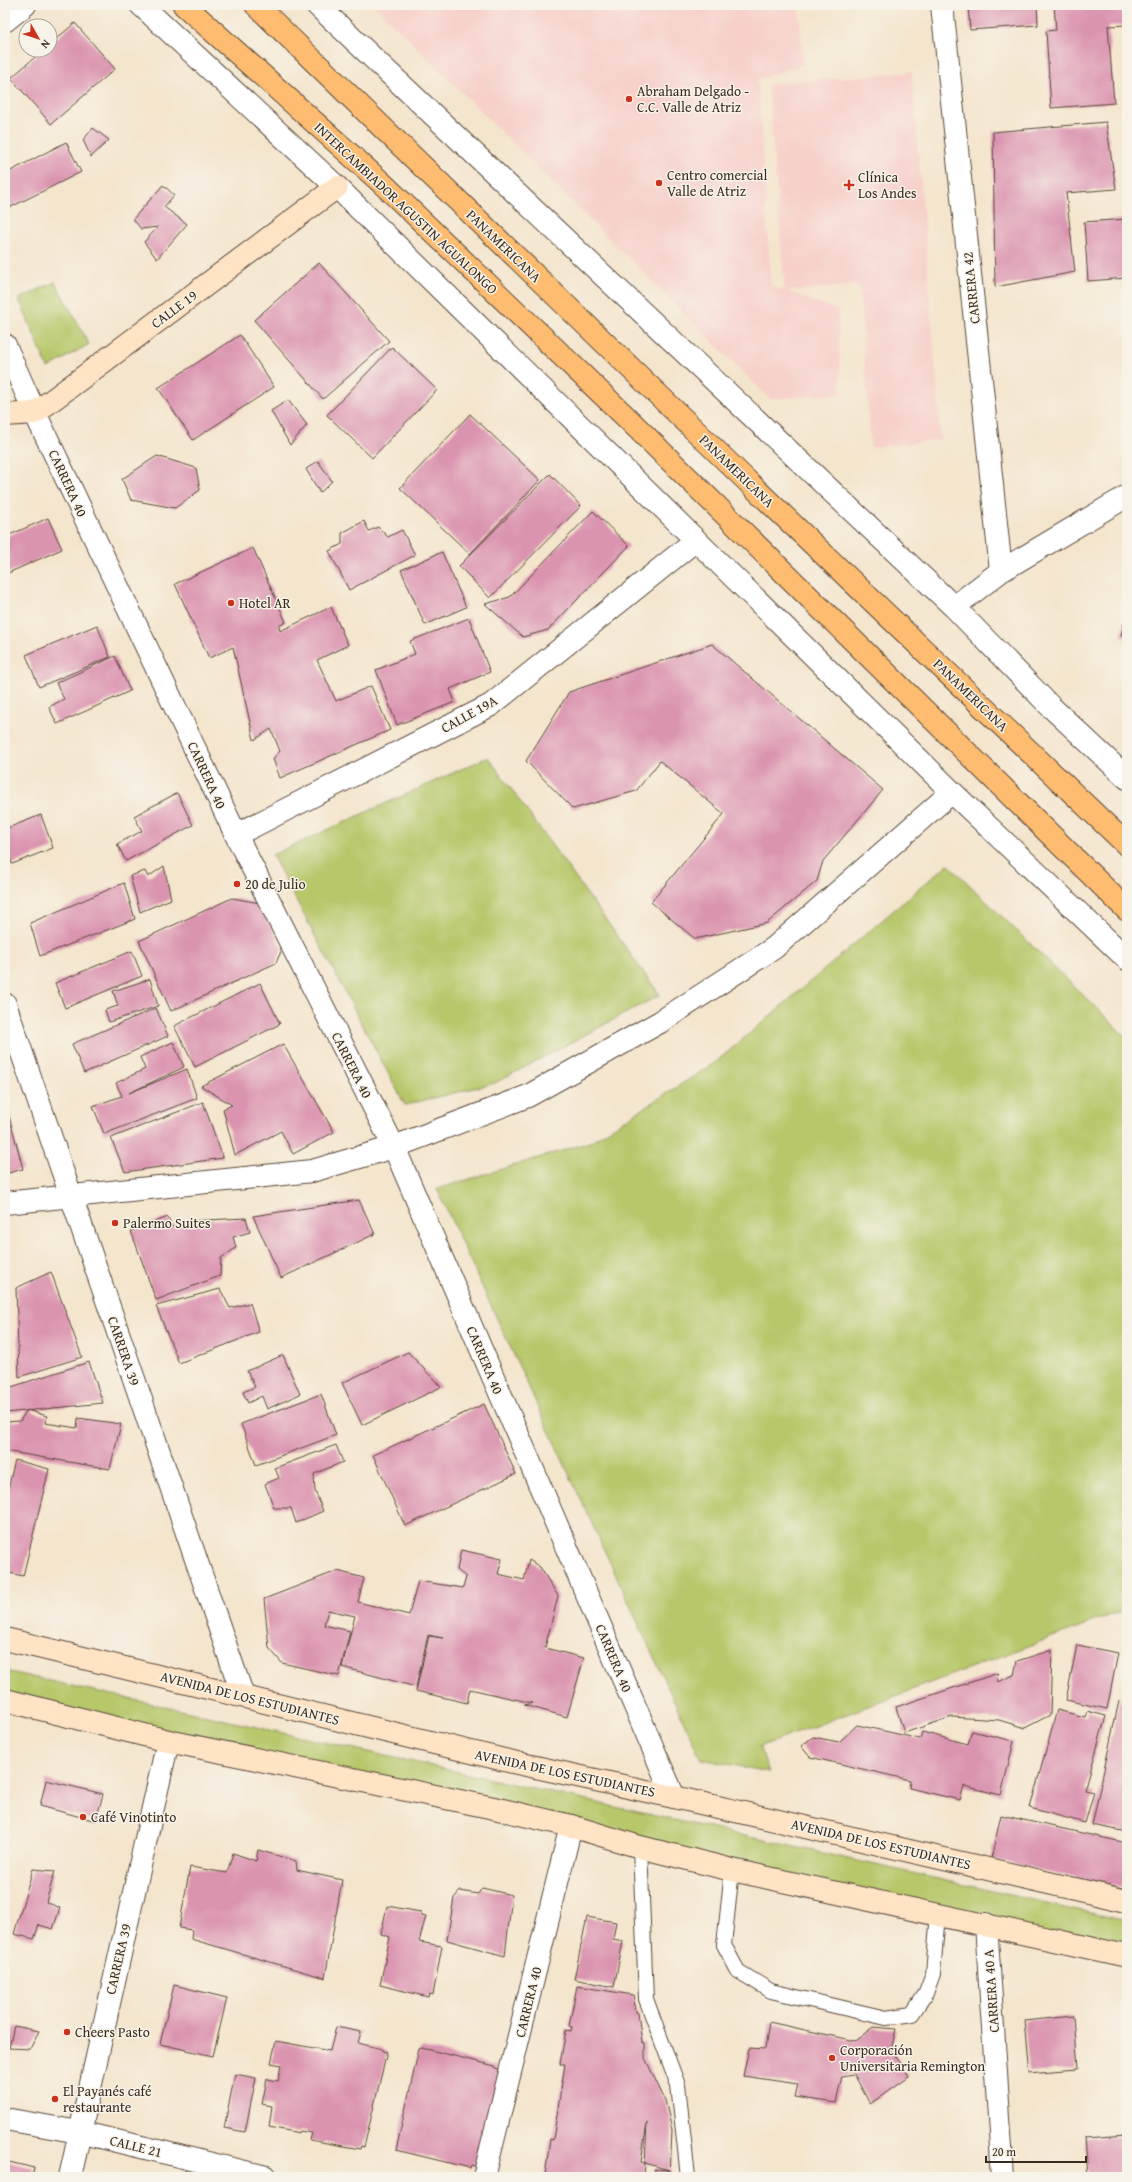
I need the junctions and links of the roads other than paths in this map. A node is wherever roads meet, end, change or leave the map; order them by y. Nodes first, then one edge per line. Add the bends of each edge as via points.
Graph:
1 (25, 5) edge
2 (141, 5) edge
3 (184, 5) edge
4 (256, 5) edge
5 (317, 5) edge
6 (942, 5) edge
7 (5, 21) edge
8 (336, 187) junction
9 (5, 345) edge
10 (35, 413) junction
11 (5, 415) edge
12 (1127, 496) edge
13 (696, 540) junction
14 (1001, 572) junction
15 (954, 607) junction
16 (1127, 778) edge
17 (952, 792) junction
18 (236, 835) junction
19 (1127, 845) edge
20 (1127, 910) edge
21 (1127, 959) edge
22 (5, 1004) edge
23 (394, 1148) junction
24 (70, 1197) junction
25 (5, 1203) edge
26 (5, 1639) edge
27 (243, 1696) junction
28 (5, 1700) edge
29 (168, 1741) junction
30 (674, 1797) junction
31 (571, 1826) junction
32 (640, 1847) junction
33 (732, 1870) junction
34 (1127, 1900) edge
35 (938, 1913) junction
36 (986, 1924) junction
37 (1127, 1956) edge
38 (5, 2119) edge
39 (79, 2132) junction
40 (70, 2177) edge
41 (266, 2177) edge
42 (484, 2177) edge
43 (688, 2177) edge
44 (1003, 2177) edge

1 - 7 street
2 - 8 street
3 - 20 main road, INTERCAMBIADOR AGUSTIN AGUALONGO via 383,184 625,416
4 - 19 main road, PANAMERICANA
5 - 15 street
6 - 14 street, CARRERA 42
8 - 10 main road, CALLE 19
8 - 13 street
9 - 10 street, CARRERA 40
10 - 11 main road
10 - 18 street, CARRERA 40
12 - 14 street
13 - 17 street
13 - 18 street, CALLE 19A via 491,705
14 - 15 street
15 - 16 street via 1050,706
17 - 21 street
17 - 23 street via 774,948 660,1022 528,1096
18 - 23 street, CARRERA 40
22 - 24 street, CARRERA 39
23 - 24 street via 312,1170
23 - 30 street, CARRERA 40
24 - 25 street
24 - 27 street, CARRERA 39
26 - 27 main road, AVENIDA DE LOS ESTUDIANTES
27 - 30 main road, AVENIDA DE LOS ESTUDIANTES via 517,1763
28 - 29 main road
29 - 31 main road
29 - 39 street, CARRERA 39
30 - 34 main road, AVENIDA DE LOS ESTUDIANTES
31 - 32 main road
31 - 42 street, CARRERA 40
32 - 33 main road
32 - 43 lane via 646,1999 678,2085
33 - 35 main road
33 - 35 lane via 724,1945 738,1972 771,1991 886,2018 912,2014 926,1993 933,1974
35 - 36 main road
36 - 37 main road
36 - 44 street, CARRERA 40 A
38 - 39 street, CALLE 21
39 - 40 street, CARRERA 39
39 - 41 street, CALLE 21

